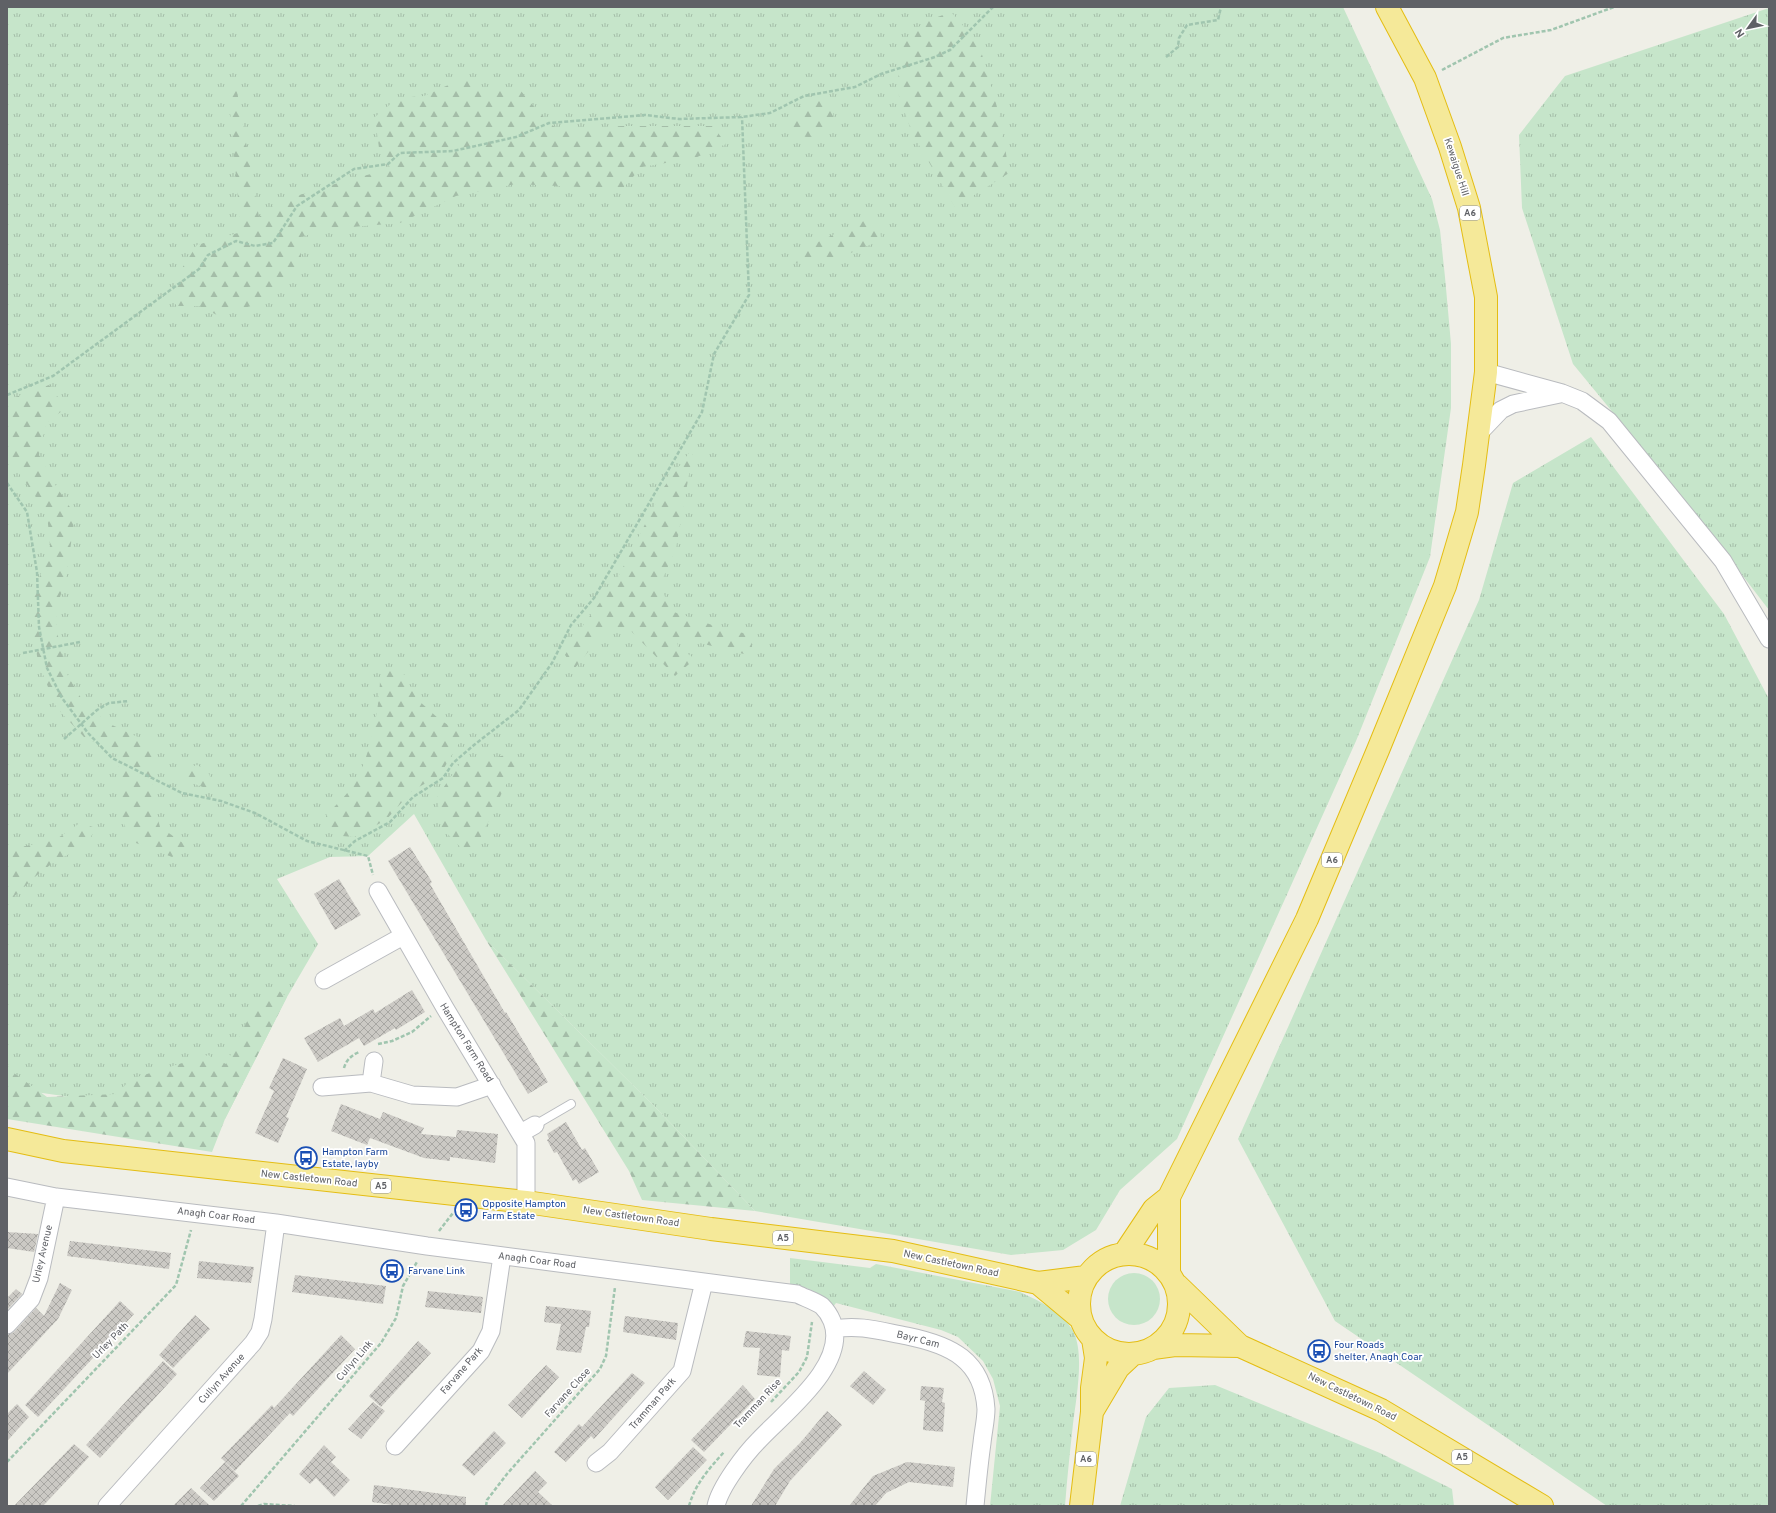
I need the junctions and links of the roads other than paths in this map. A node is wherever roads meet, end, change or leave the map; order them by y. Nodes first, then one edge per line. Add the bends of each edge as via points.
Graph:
1 (1387, 7) edge
2 (1486, 372) junction
3 (1562, 393) junction
4 (1479, 433) junction
5 (1769, 639) edge
6 (378, 891) road end
7 (403, 936) junction
8 (324, 980) dead end
9 (374, 1061) dead end
10 (371, 1083) junction
11 (492, 1085) junction
12 (322, 1087) dead end
13 (570, 1104) dead end
14 (528, 1129) junction
15 (7, 1139) edge
16 (7, 1187) edge
17 (56, 1197) junction
18 (1169, 1197) junction
19 (526, 1202) junction
20 (276, 1223) junction
21 (1124, 1254) junction
22 (502, 1256) junction
23 (1086, 1278) junction
24 (1173, 1278) junction
25 (704, 1282) junction
26 (1038, 1283) junction
27 (1080, 1318) junction
28 (7, 1325) edge
29 (836, 1330) junction
30 (1092, 1339) junction
31 (1240, 1346) junction
32 (1143, 1351) junction
33 (1092, 1412) junction
34 (395, 1446) dead end
35 (596, 1463) dead end
36 (107, 1506) edge
37 (716, 1506) edge
38 (975, 1506) edge
39 (1081, 1506) edge
40 (1542, 1506) edge

1 - 2 highway, Kewaigue Hill / A6 via 1425,78 1469,208 1486,297
2 - 3 street
2 - 4 highway, Kewaigue Hill / A6
3 - 4 street via 1513,404 1501,410
3 - 5 street via 1582,401 1609,421 1723,561
4 - 18 highway, A6 via 1466,512 1445,586 1307,920
6 - 7 street, Hampton Farm Road
7 - 8 street
7 - 11 street, Hampton Farm Road
9 - 10 street
10 - 11 street via 412,1095 457,1097
10 - 12 street
11 - 14 street, Hampton Farm Road
13 - 14 lane
14 - 19 street, Hampton Farm Road
15 - 19 highway, New Castletown Road / A5 via 63,1151
16 - 17 street, Anagh Coar Road
17 - 20 street, Anagh Coar Road
17 - 28 street, Urley Avenue via 39,1278 31,1299
18 - 21 highway, A6 via 1154,1209
18 - 24 highway, A6
19 - 26 highway, New Castletown Road / A5 via 711,1229 893,1251
20 - 22 street, Anagh Coar Road
20 - 36 street, Cullyn Avenue via 260,1332 253,1343
21 - 23 highway via 1103,1261 1093,1268
21 - 24 highway via 1138,1254 1160,1263
22 - 25 street, Anagh Coar Road
22 - 34 street, Farvane Park via 491,1331 481,1351
23 - 26 highway, A5
23 - 27 highway via 1079,1297
24 - 31 highway, A5
24 - 32 highway via 1181,1304 1178,1317 1164,1340
25 - 29 street, Anagh Coar Road via 798,1294 822,1306
25 - 35 street, Tramman Park via 682,1370 614,1458
26 - 27 highway, A5
27 - 30 highway
29 - 37 street via 834,1350 825,1367 804,1395 758,1441 729,1479
29 - 38 street, Bayr Cam via 847,1327 866,1328 931,1341 966,1360 984,1391 986,1411
30 - 32 highway via 1114,1352
30 - 33 highway, A6 via 1096,1358
31 - 32 highway, A5 via 1175,1345
31 - 40 highway, New Castletown Road / A5 via 1382,1410
32 - 33 highway, A6 via 1118,1368
33 - 39 highway, A6

